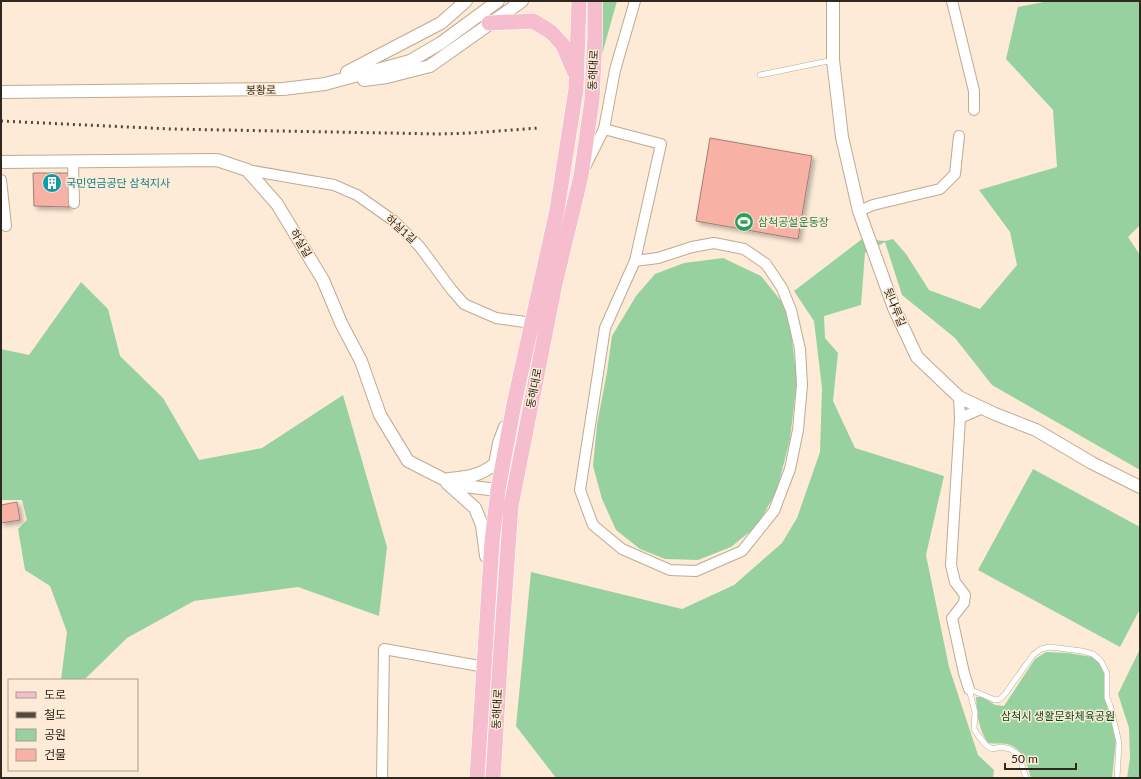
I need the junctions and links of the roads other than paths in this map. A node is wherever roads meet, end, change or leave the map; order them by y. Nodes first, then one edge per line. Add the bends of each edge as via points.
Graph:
1 (466, 1) edge
2 (498, 1) edge
3 (522, 1) edge
4 (579, 1) edge
5 (595, 1) edge
6 (635, 1) edge
7 (833, 1) edge
8 (952, 1) edge
9 (489, 23) junction
10 (833, 60) junction
11 (760, 75) dead end
12 (576, 76) junction
13 (325, 84) junction
14 (1, 92) edge
15 (974, 110) dead end
16 (604, 129) junction
17 (959, 136) dead end
18 (73, 161) junction
19 (1, 162) edge
20 (247, 170) junction
21 (581, 176) junction
22 (1, 180) edge
23 (74, 203) dead end
24 (859, 210) junction
25 (6, 226) dead end
26 (635, 261) junction
27 (532, 323) junction
28 (959, 397) junction
29 (514, 404) junction
30 (983, 408) junction
31 (960, 418) junction
32 (444, 480) junction
33 (1140, 487) edge
34 (498, 490) junction
35 (513, 492) junction
36 (488, 615) junction
37 (485, 667) junction
38 (969, 689) junction
39 (382, 778) edge
40 (477, 778) edge
41 (493, 778) edge
42 (1026, 778) edge
43 (1117, 778) edge

1 - 13 street via 441,23
2 - 13 street, 봉황로 via 442,43 410,61
3 - 9 street
4 - 12 main road, 동해대로
5 - 21 main road, 동해대로 via 592,100
6 - 16 street via 615,70
7 - 10 street, 뒷나루길
8 - 15 street via 974,91
9 - 12 main road via 533,21 539,24 563,45
9 - 13 street via 430,66 387,77
10 - 11 lane
10 - 24 street, 뒷나루길 via 842,137
12 - 27 main road, 동해대로 via 557,210
13 - 14 street, 봉황로 via 283,89
16 - 21 street
16 - 26 street via 661,144
17 - 24 street via 955,174 940,189
18 - 19 street
18 - 20 street via 217,160
18 - 23 street
20 - 27 street, 하실1길 via 334,185 357,196 394,221 420,247 464,304 496,318
20 - 32 street, 하실길 via 277,204 323,280 361,361 380,415 408,461
21 - 35 main road, 동해대로 via 555,284
22 - 25 street
24 - 28 street, 뒷나루길 via 894,308 917,357
26 - 26 street via 606,328 580,490 593,524 622,550 670,570 696,571 742,551 774,511 790,469 798,430 802,385 800,349 791,310 782,288 766,264 744,249 714,243 658,258
27 - 29 main road, 동해대로
28 - 30 street, 뒷나루길
28 - 31 street
29 - 32 street via 499,443 495,464 485,472 470,477
29 - 34 main road, 동해대로
30 - 31 street
30 - 33 street, 뒷나루길 via 1036,430 1092,463
31 - 38 street via 951,565 955,582 965,595 964,603 952,618
32 - 34 street, 하실길 via 455,485
32 - 36 street via 475,508 482,525 487,560 484,591
34 - 35 main road
34 - 36 main road, 동해대로
35 - 41 main road, 동해대로 via 500,648
36 - 37 main road, 동해대로
37 - 39 street via 384,649
37 - 40 main road, 동해대로
38 - 42 lane via 975,712 974,729 987,746 1001,747 1019,755
38 - 43 lane via 995,700 1000,699 1033,655 1041,649 1050,647 1093,654 1101,661 1107,673 1107,698 1119,743

